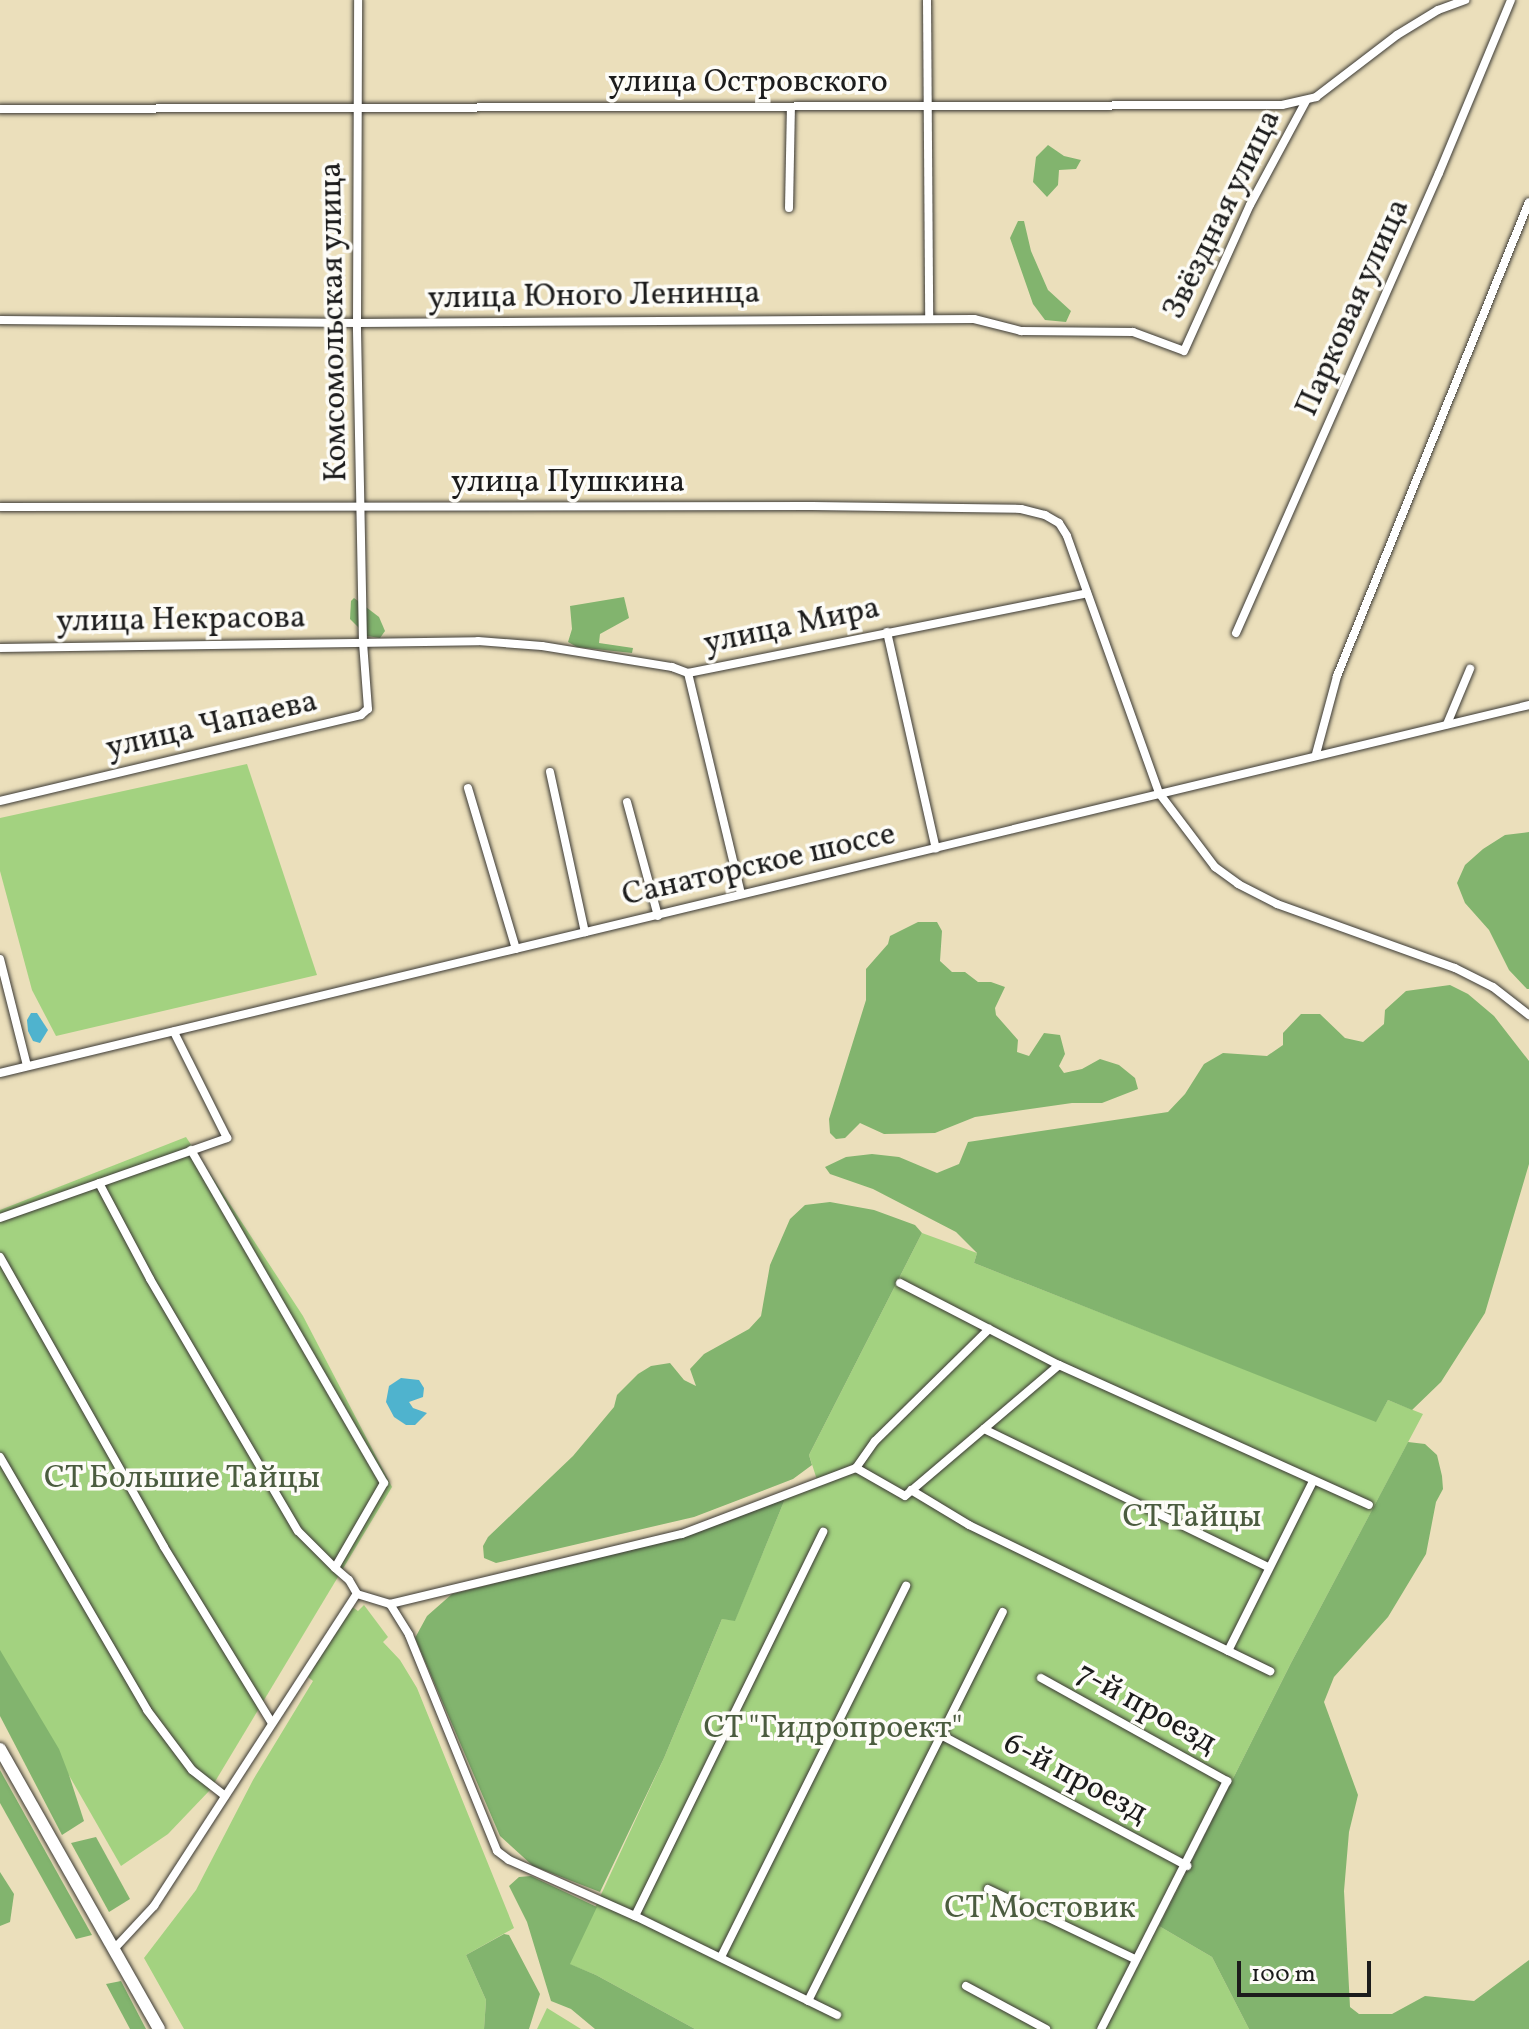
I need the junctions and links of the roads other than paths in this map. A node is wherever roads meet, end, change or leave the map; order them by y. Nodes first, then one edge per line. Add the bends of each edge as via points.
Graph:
1 (358, 0) edge
2 (927, 0) edge
3 (1465, 0) edge
4 (1511, 0) edge
5 (1306, 101) junction
6 (928, 105) junction
7 (791, 107) junction
8 (0, 109) edge
9 (357, 109) junction
10 (1529, 202) edge
11 (789, 208) dead end
12 (929, 318) junction
13 (0, 320) edge
14 (357, 323) junction
15 (1184, 351) joint
16 (0, 507) edge
17 (361, 508) junction
18 (1087, 593) junction
19 (887, 632) junction
20 (1236, 633) dead end
21 (363, 643) junction
22 (0, 648) edge
23 (1470, 669) dead end
24 (688, 673) junction
25 (1529, 705) edge
26 (1447, 724) junction
27 (1316, 754) junction
28 (550, 772) dead end
29 (468, 788) dead end
30 (1159, 793) junction
31 (0, 801) edge
32 (627, 802) dead end
33 (936, 849) junction
34 (741, 893) junction
35 (658, 916) junction
36 (585, 932) junction
37 (516, 949) junction
38 (0, 959) edge
39 (1529, 1015) edge
40 (174, 1032) junction
41 (27, 1066) junction
42 (0, 1073) edge
43 (191, 1150) junction
44 (99, 1183) junction
45 (0, 1218) edge
46 (0, 1257) edge
47 (900, 1283) dead end
48 (989, 1329) junction
49 (1059, 1365) junction
50 (984, 1429) junction
51 (0, 1457) edge
52 (856, 1468) junction
53 (1313, 1481) junction
54 (911, 1490) junction
55 (1369, 1505) dead end
56 (823, 1532) dead end
57 (1268, 1567) junction
58 (335, 1568) junction
59 (906, 1586) dead end
60 (357, 1594) junction
61 (390, 1604) junction
62 (1003, 1612) dead end
63 (1228, 1651) junction
64 (1270, 1671) dead end
65 (1041, 1678) dead end
66 (272, 1723) junction
67 (941, 1735) junction
68 (0, 1749) edge
69 (225, 1796) junction
70 (1187, 1866) junction
71 (988, 1889) dead end
72 (635, 1916) junction
73 (114, 1949) junction
74 (721, 1957) junction
75 (1135, 1959) junction
76 (966, 1986) dead end
77 (808, 2001) junction
78 (837, 2015) dead end
79 (1102, 2027) edge
80 (159, 2029) edge
81 (1046, 2029) edge
82 (1112, 2029) edge

1 - 9 street, Комсомольская улица
2 - 6 street
3 - 5 street via 1397,35
4 - 20 street, Парковая улица
5 - 6 street, улица Островского via 1058,108
5 - 15 street, Звёздная улица via 1250,205
6 - 7 street, улица Островского
6 - 12 street
7 - 9 street, улица Островского
7 - 11 street
8 - 9 street, улица Островского
9 - 14 street, Комсомольская улица
10 - 27 street via 1337,676
12 - 14 street, улица Юного Ленинца
12 - 15 street, улица Юного Ленинца via 974,319 1021,331 1133,332
13 - 14 street, улица Юного Ленинца
14 - 17 street, Комсомольская улица
16 - 17 street, улица Пушкина
17 - 18 street, улица Пушкина via 1021,509 1059,523
17 - 21 street, Комсомольская улица
18 - 19 street, улица Мира
18 - 30 street, улица Пушкина
19 - 24 street, улица Мира
19 - 33 street
21 - 22 street, улица Некрасова
21 - 24 street, улица Мира via 542,646
21 - 31 street, улица Чапаева via 368,709 361,715
23 - 26 street
24 - 34 street
25 - 26 street, Санаторское шоссе
26 - 27 street, Санаторское шоссе
27 - 30 street, Санаторское шоссе
28 - 36 street
29 - 37 street
30 - 33 street, Санаторское шоссе
30 - 39 street, улица Пушкина via 1215,867 1238,884 1277,904 1455,968 1493,987
32 - 35 street
33 - 34 street, Санаторское шоссе
34 - 35 street, Санаторское шоссе
35 - 36 street, Санаторское шоссе
36 - 37 street, Санаторское шоссе
37 - 40 street, Санаторское шоссе
38 - 41 street
40 - 41 street, Санаторское шоссе
40 - 43 street via 227,1138
41 - 42 street, Санаторское шоссе
43 - 44 street
43 - 58 street via 384,1483
44 - 45 street
44 - 58 street via 298,1531
46 - 66 street via 156,1534
47 - 48 street
48 - 49 street
48 - 52 street via 875,1441
49 - 50 street
49 - 53 street
50 - 54 street
50 - 57 street
51 - 69 street via 147,1710 192,1770
52 - 54 street via 905,1496
52 - 61 street via 682,1534
53 - 55 street
53 - 57 street
54 - 63 street via 969,1525
56 - 72 street
57 - 63 street
58 - 60 street
59 - 74 street
60 - 61 street
60 - 66 street
61 - 72 street via 409,1635 497,1851
62 - 67 street
63 - 64 street
65 - 70 street, 7-й проезд via 1227,1781
66 - 69 street
67 - 70 street, 6-й проезд
67 - 77 street
68 - 73 main road
69 - 73 street via 154,1906
70 - 75 street
71 - 75 street
72 - 74 street
73 - 80 main road
74 - 77 street
75 - 79 street
76 - 81 street
77 - 78 street
79 - 82 street

